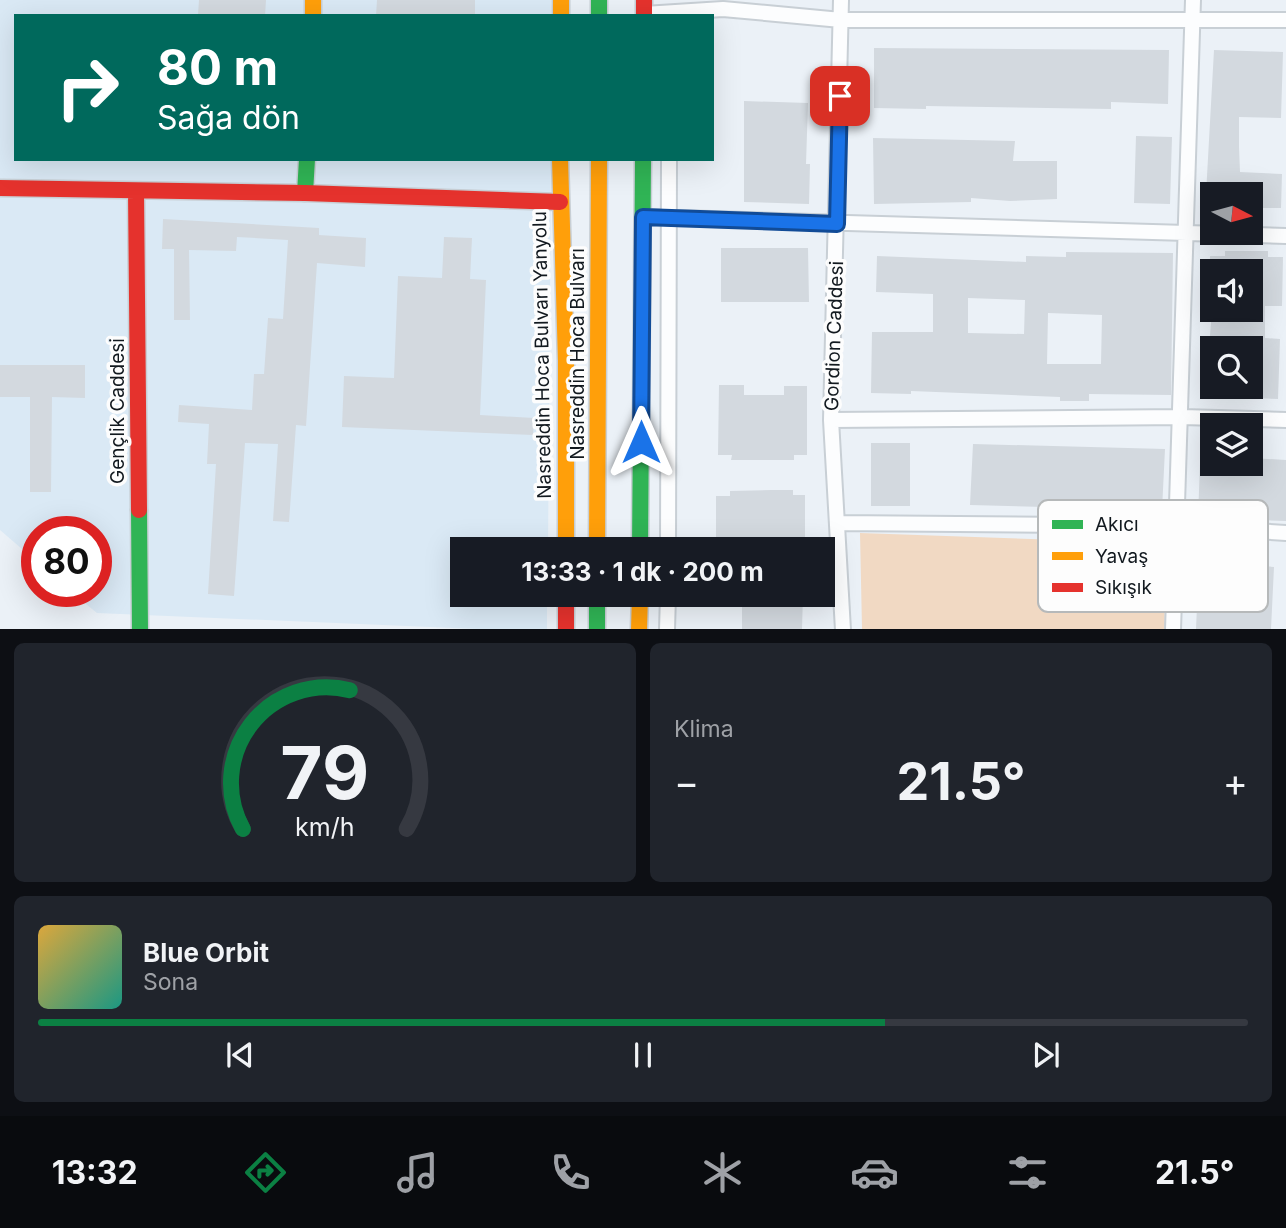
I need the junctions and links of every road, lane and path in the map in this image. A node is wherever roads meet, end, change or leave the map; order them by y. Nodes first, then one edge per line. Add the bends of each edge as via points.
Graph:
1 (841, 0) edge
2 (1193, 0) edge
3 (644, 10) edge
4 (667, 14) edge
5 (681, 14) edge
6 (841, 20) junction
7 (1192, 20) junction
8 (1286, 20) edge
9 (307, 161) edge
10 (560, 161) edge
11 (599, 161) edge
12 (643, 161) edge
13 (669, 161) edge
14 (0, 188) edge
15 (136, 191) junction
16 (305, 193) junction
17 (560, 201) junction
18 (643, 217) junction
19 (666, 219) junction
20 (837, 224) junction
21 (1187, 235) junction
22 (1286, 236) edge
23 (1182, 417) junction
24 (831, 419) junction
25 (1286, 419) edge
26 (1179, 500) edge
27 (837, 523) junction
28 (1038, 525) edge
29 (1268, 532) edge
30 (1286, 533) edge
31 (566, 537) edge
32 (597, 537) edge
33 (640, 537) edge
34 (668, 537) edge
35 (566, 607) edge
36 (597, 607) edge
37 (640, 607) edge
38 (668, 607) edge
39 (140, 629) edge
40 (566, 629) edge
41 (597, 629) edge
42 (639, 629) edge
43 (667, 629) edge
44 (844, 629) edge

1 - 6 street, Gordion Caddesi
2 - 7 street
3 - 4 street
5 - 6 street via 723,9
6 - 7 street
6 - 20 street, Gordion Caddesi
7 - 8 street
7 - 21 street
9 - 16 main road
10 - 17 main road, Nasreddin Hoca Bulvarı Yanyolu
11 - 32 main road, Nasreddin Hoca Bulvarı
12 - 18 main road
13 - 19 street
14 - 15 main road
15 - 16 main road
15 - 39 main road, Gençlik Caddesi
16 - 17 main road
17 - 31 main road, Nasreddin Hoca Bulvarı Yanyolu
18 - 19 street
18 - 33 main road
19 - 20 street
19 - 34 street
20 - 21 street
20 - 24 street, Gordion Caddesi
21 - 22 street
21 - 23 street
23 - 24 street
23 - 25 street
23 - 26 street
24 - 27 street, Gordion Caddesi
27 - 28 street
27 - 44 street, Gordion Caddesi
29 - 30 street
35 - 40 main road
36 - 41 main road
37 - 42 main road
38 - 43 street

